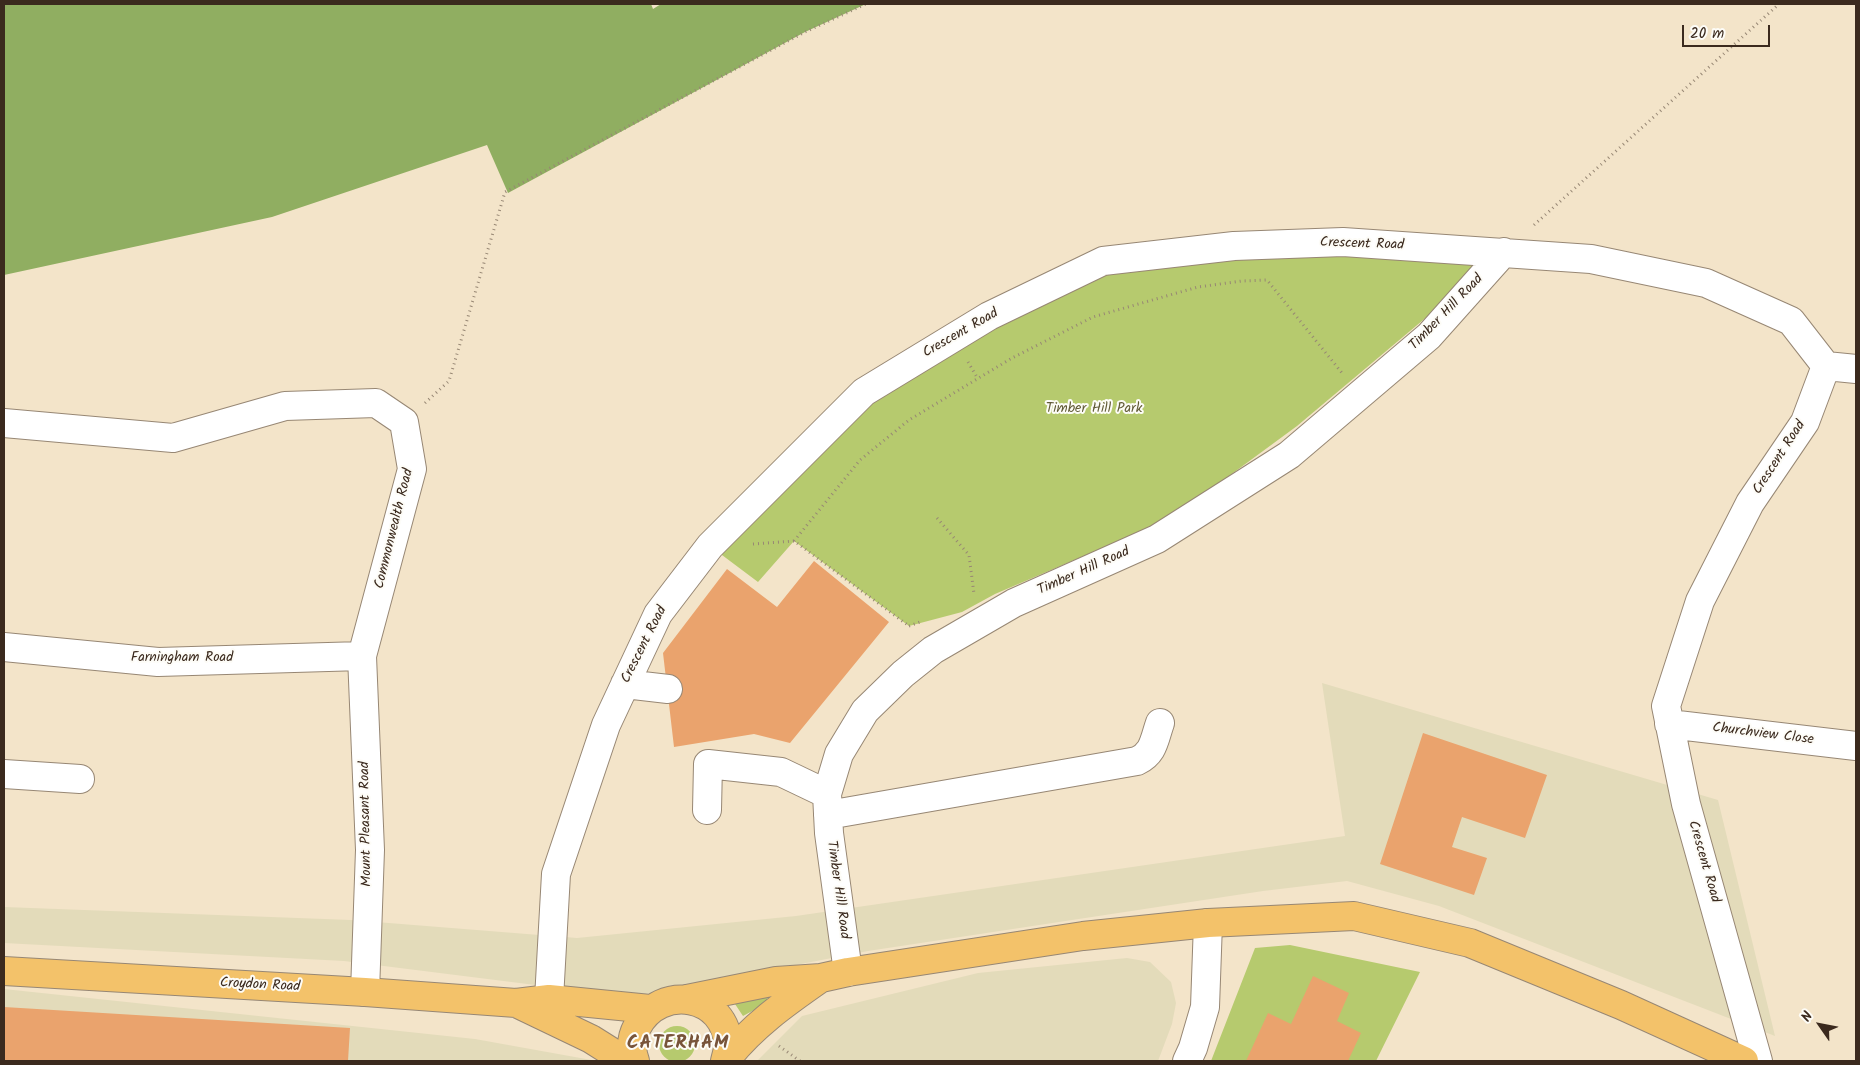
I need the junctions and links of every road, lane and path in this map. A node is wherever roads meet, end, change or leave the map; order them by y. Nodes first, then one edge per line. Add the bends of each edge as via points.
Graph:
1 (866, 4) edge
2 (1779, 4) edge
3 (1504, 252) junction
4 (1826, 366) junction
5 (1856, 369) edge
6 (1346, 379) dead end
7 (404, 422) junction
8 (4, 423) edge
9 (937, 518) dead end
10 (794, 541) junction
11 (710, 546) junction
12 (974, 600) dead end
13 (926, 620) dead end
14 (909, 626) junction
15 (4, 647) edge
16 (933, 650) junction
17 (362, 656) junction
18 (625, 684) junction
19 (668, 689) dead end
20 (1160, 723) dead end
21 (1670, 724) junction
22 (1856, 746) edge
23 (4, 774) edge
24 (80, 779) dead end
25 (827, 805) junction
26 (707, 810) dead end
27 (1208, 923) junction
28 (4, 971) edge
29 (848, 972) junction
30 (820, 978) junction
31 (365, 992) junction
32 (549, 999) junction
33 (687, 999) junction
34 (516, 1003) junction
35 (650, 1009) junction
36 (626, 1061) edge
37 (635, 1061) edge
38 (725, 1061) edge
39 (1187, 1061) edge
40 (1744, 1061) edge
41 (1758, 1061) edge

1 - 7 path via 805,32 505,192 449,381
2 - 3 path
3 - 4 street, Crescent Road via 1591,259 1706,283 1791,321
3 - 11 street, Crescent Road via 1343,242 1234,246 1103,261 989,316 864,392
3 - 16 street, Timber Hill Road via 1429,336 1290,454 1157,539 1014,603
4 - 5 street
4 - 21 street, Crescent Road via 1805,422 1750,503 1700,601 1666,706
6 - 10 path via 1267,280 1198,286 1102,314 1012,358 909,420 860,460
7 - 8 street via 376,403 285,406 173,438
7 - 17 street, Commonwealth Road via 412,469
9 - 12 path via 969,555
10 - 11 path
10 - 14 path
11 - 18 street, Crescent Road via 658,614
13 - 14 path
14 - 16 path
15 - 17 street, Farningham Road via 158,662
16 - 25 street, Timber Hill Road via 865,711 839,754
17 - 31 street, Mount Pleasant Road via 370,850
18 - 19 street
18 - 32 street, Crescent Road via 606,725 556,874
20 - 25 street via 1151,750 1136,761
21 - 22 street, Churchview Close
21 - 41 street, Crescent Road via 1686,804
23 - 24 street
25 - 26 street via 780,772 708,764
25 - 29 street, Timber Hill Road
27 - 29 main road via 1083,936
27 - 39 street via 1205,1007
27 - 40 main road via 1354,916 1470,943 1621,1005
28 - 31 main road, Croydon Road
29 - 30 main road
30 - 33 main road via 776,981
30 - 38 main road via 751,1031
31 - 34 main road, Croydon Road
32 - 34 main road, Croydon Road
32 - 35 main road, Croydon Road
33 - 35 main road via 663,1002
33 - 38 main road via 700,1003 718,1018 728,1046
34 - 36 main road, Croydon Road via 591,1039
35 - 37 main road via 635,1031 632,1044

